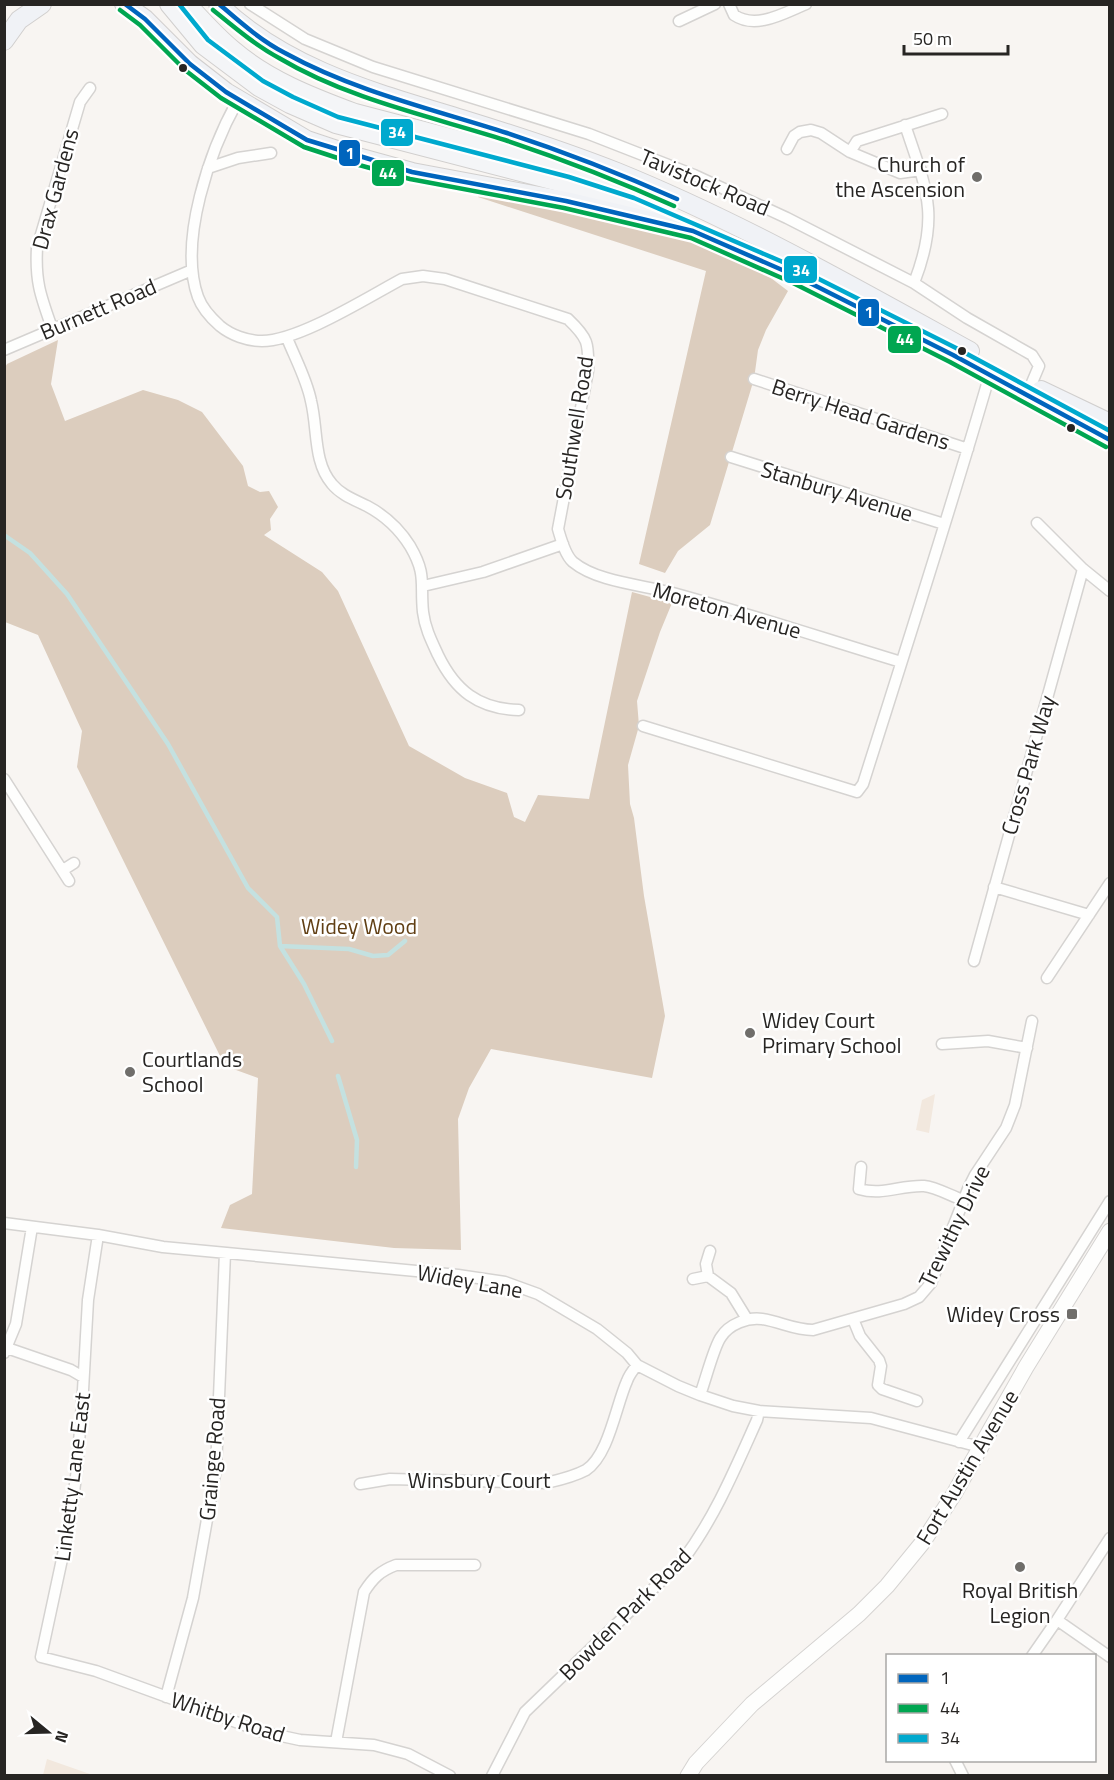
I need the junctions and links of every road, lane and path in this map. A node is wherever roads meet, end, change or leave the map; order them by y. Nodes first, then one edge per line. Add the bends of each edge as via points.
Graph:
1 (42, 4) edge
2 (124, 4) edge
3 (169, 4) edge
4 (187, 4) edge
5 (218, 4) edge
6 (250, 4) edge
7 (715, 4) edge
8 (729, 4) edge
9 (806, 4) edge
10 (679, 21) dead end
11 (4, 41) edge
12 (90, 88) dead end
13 (238, 100) junction
14 (942, 114) dead end
15 (905, 125) junction
16 (787, 149) dead end
17 (850, 152) junction
18 (271, 153) dead end
19 (208, 168) junction
20 (921, 170) junction
21 (670, 196) junction
22 (693, 231) junction
23 (192, 270) junction
24 (914, 283) junction
25 (52, 328) junction
26 (287, 338) junction
27 (4, 350) edge
28 (988, 375) junction
29 (754, 379) dead end
30 (1027, 388) junction
31 (1110, 423) edge
32 (1110, 440) edge
33 (968, 449) junction
34 (731, 457) dead end
35 (1037, 523) dead end
36 (944, 524) junction
37 (563, 544) junction
38 (1083, 568) junction
39 (423, 586) junction
40 (1110, 591) edge
41 (901, 663) junction
42 (519, 710) dead end
43 (643, 726) dead end
44 (4, 779) edge
45 (74, 863) dead end
46 (63, 870) junction
47 (69, 881) dead end
48 (1110, 883) edge
49 (994, 887) junction
50 (1089, 915) junction
51 (974, 961) dead end
52 (1047, 978) dead end
53 (1032, 1021) dead end
54 (942, 1044) dead end
55 (1028, 1048) junction
56 (861, 1167) dead end
57 (963, 1200) junction
58 (1110, 1201) edge
59 (4, 1223) edge
60 (32, 1227) junction
61 (1110, 1231) edge
62 (98, 1235) junction
63 (710, 1251) dead end
64 (225, 1253) junction
65 (708, 1276) junction
66 (693, 1279) dead end
67 (4, 1318) edge
68 (747, 1319) junction
69 (853, 1319) junction
70 (16, 1324) junction
71 (6, 1351) edge
72 (637, 1365) junction
73 (83, 1377) junction
74 (700, 1395) junction
75 (917, 1401) dead end
76 (759, 1411) junction
77 (959, 1442) junction
78 (980, 1447) junction
79 (360, 1484) dead end
80 (1110, 1538) edge
81 (475, 1565) dead end
82 (1057, 1620) junction
83 (1033, 1654) edge
84 (41, 1657) joint
85 (1110, 1657) edge
86 (166, 1697) junction
87 (336, 1742) junction
88 (955, 1762) edge
89 (450, 1776) edge
90 (492, 1776) edge
91 (688, 1776) edge
92 (963, 1776) edge

1 - 11 highway via 19,20
2 - 13 highway via 145,19 190,64
3 - 22 main road via 203,45 259,87 336,124 567,184
4 - 21 main road via 234,51 283,84 322,101
5 - 21 highway via 267,44 319,71 518,137
6 - 24 street, Tavistock Road via 305,39 374,67 589,134 694,175
7 - 10 street
8 - 9 street via 734,15 751,23
12 - 25 street, Drax Gardens via 80,102 37,248 40,295
13 - 19 street, Southwell Road
13 - 22 highway via 307,140 361,158
14 - 15 street
15 - 17 street via 857,141
15 - 20 street
16 - 17 street via 794,136 811,130
17 - 20 street via 900,173
18 - 19 street
19 - 23 street, Southwell Road via 195,221
20 - 24 street via 929,228
21 - 30 highway via 807,261
22 - 28 highway via 796,276
23 - 25 street, Burnett Road
23 - 26 street, Southwell Road via 199,298 211,318 226,331 244,339
24 - 30 street, Tavistock Road via 1032,355 1039,366
25 - 27 street, Burnett Road
26 - 37 street, Southwell Road via 402,279 423,276 445,279 568,319 583,332 589,349 560,511 558,529
26 - 39 street via 311,400 318,452 332,484 392,523 421,568
28 - 30 highway
28 - 33 street
29 - 33 street, Berry Head Gardens
30 - 31 highway
30 - 32 highway
33 - 36 street
34 - 36 street, Stanbury Avenue
35 - 38 street
36 - 41 street
37 - 39 street via 483,572
37 - 41 street, Moreton Avenue via 572,561 599,574
38 - 40 street
38 - 49 street, Cross Park Way
39 - 42 street via 427,633 446,672 461,690 482,702 498,709
41 - 43 street via 863,784 857,792
44 - 46 street
45 - 46 street
46 - 47 street
48 - 50 street
49 - 50 street
49 - 51 street, Cross Park Way
50 - 52 street
53 - 55 street, Trewithy Drive
54 - 55 street via 988,1041
55 - 57 street, Trewithy Drive via 1006,1128
56 - 57 street via 859,1189 884,1192 927,1186
57 - 69 street, Trewithy Drive via 931,1283 919,1297
58 - 77 street, Fort Austin Avenue
59 - 60 street, Widey Lane
60 - 62 street, Widey Lane
60 - 70 street
61 - 78 main road, Fort Austin Avenue
62 - 64 street, Widey Lane
62 - 73 street via 88,1300
63 - 65 street
64 - 72 street, Widey Lane via 505,1282 538,1294 597,1329
64 - 86 street, Grainge Road via 216,1469 193,1598
65 - 66 street
65 - 68 street via 731,1293
67 - 70 street
68 - 69 street, Trewithy Drive via 813,1330
68 - 74 street via 720,1337
69 - 75 street via 860,1336 879,1360 878,1385
70 - 71 street
71 - 73 street, Linketty Lane East
72 - 74 street, Widey Lane
72 - 79 street, Winsbury Court via 627,1379 595,1462 566,1479 546,1483 390,1479
73 - 84 street, Linketty Lane East via 70,1522
74 - 76 street, Widey Lane
76 - 77 street, Widey Lane via 871,1418
76 - 90 street, Bowden Park Road via 716,1510 699,1539 683,1560 525,1712
77 - 78 street, Widey Lane
78 - 91 main road, Fort Austin Avenue via 923,1542 886,1586 859,1614 752,1704
80 - 82 street
81 - 87 street via 396,1565 374,1576 364,1592
82 - 83 street
82 - 85 street
84 - 86 street, Whitby Road via 96,1671
86 - 87 street, Whitby Road via 263,1732
87 - 89 street, Whitby Road via 374,1745 408,1754
88 - 92 street

